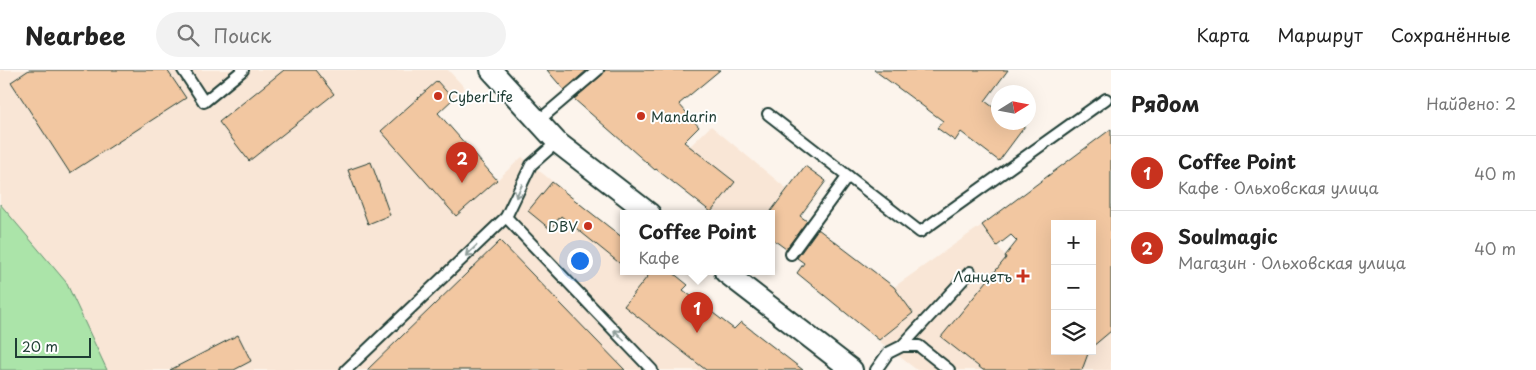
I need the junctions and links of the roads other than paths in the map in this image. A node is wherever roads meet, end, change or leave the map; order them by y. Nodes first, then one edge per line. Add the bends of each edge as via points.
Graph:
1 (184, 70) edge
2 (243, 70) edge
3 (491, 70) edge
4 (598, 70) edge
5 (1106, 99) dead end
6 (768, 114) dead end
7 (537, 122) junction
8 (557, 142) junction
9 (848, 176) junction
10 (645, 210) edge
11 (506, 217) junction
12 (791, 254) dead end
13 (970, 272) dead end
14 (729, 275) edge
15 (902, 346) junction
16 (346, 370) edge
17 (652, 370) edge
18 (852, 370) edge
19 (876, 370) edge
20 (949, 370) edge

1 - 2 lane via 204,102
3 - 7 street
4 - 7 lane
5 - 9 lane via 920,232
6 - 9 lane
7 - 8 street
8 - 10 street
8 -> 11 lane via 531,165
9 - 12 lane
11 -> 16 lane
17 -> 11 lane
13 - 15 lane
14 - 18 street
15 - 19 lane via 888,353
15 - 20 lane via 919,346

